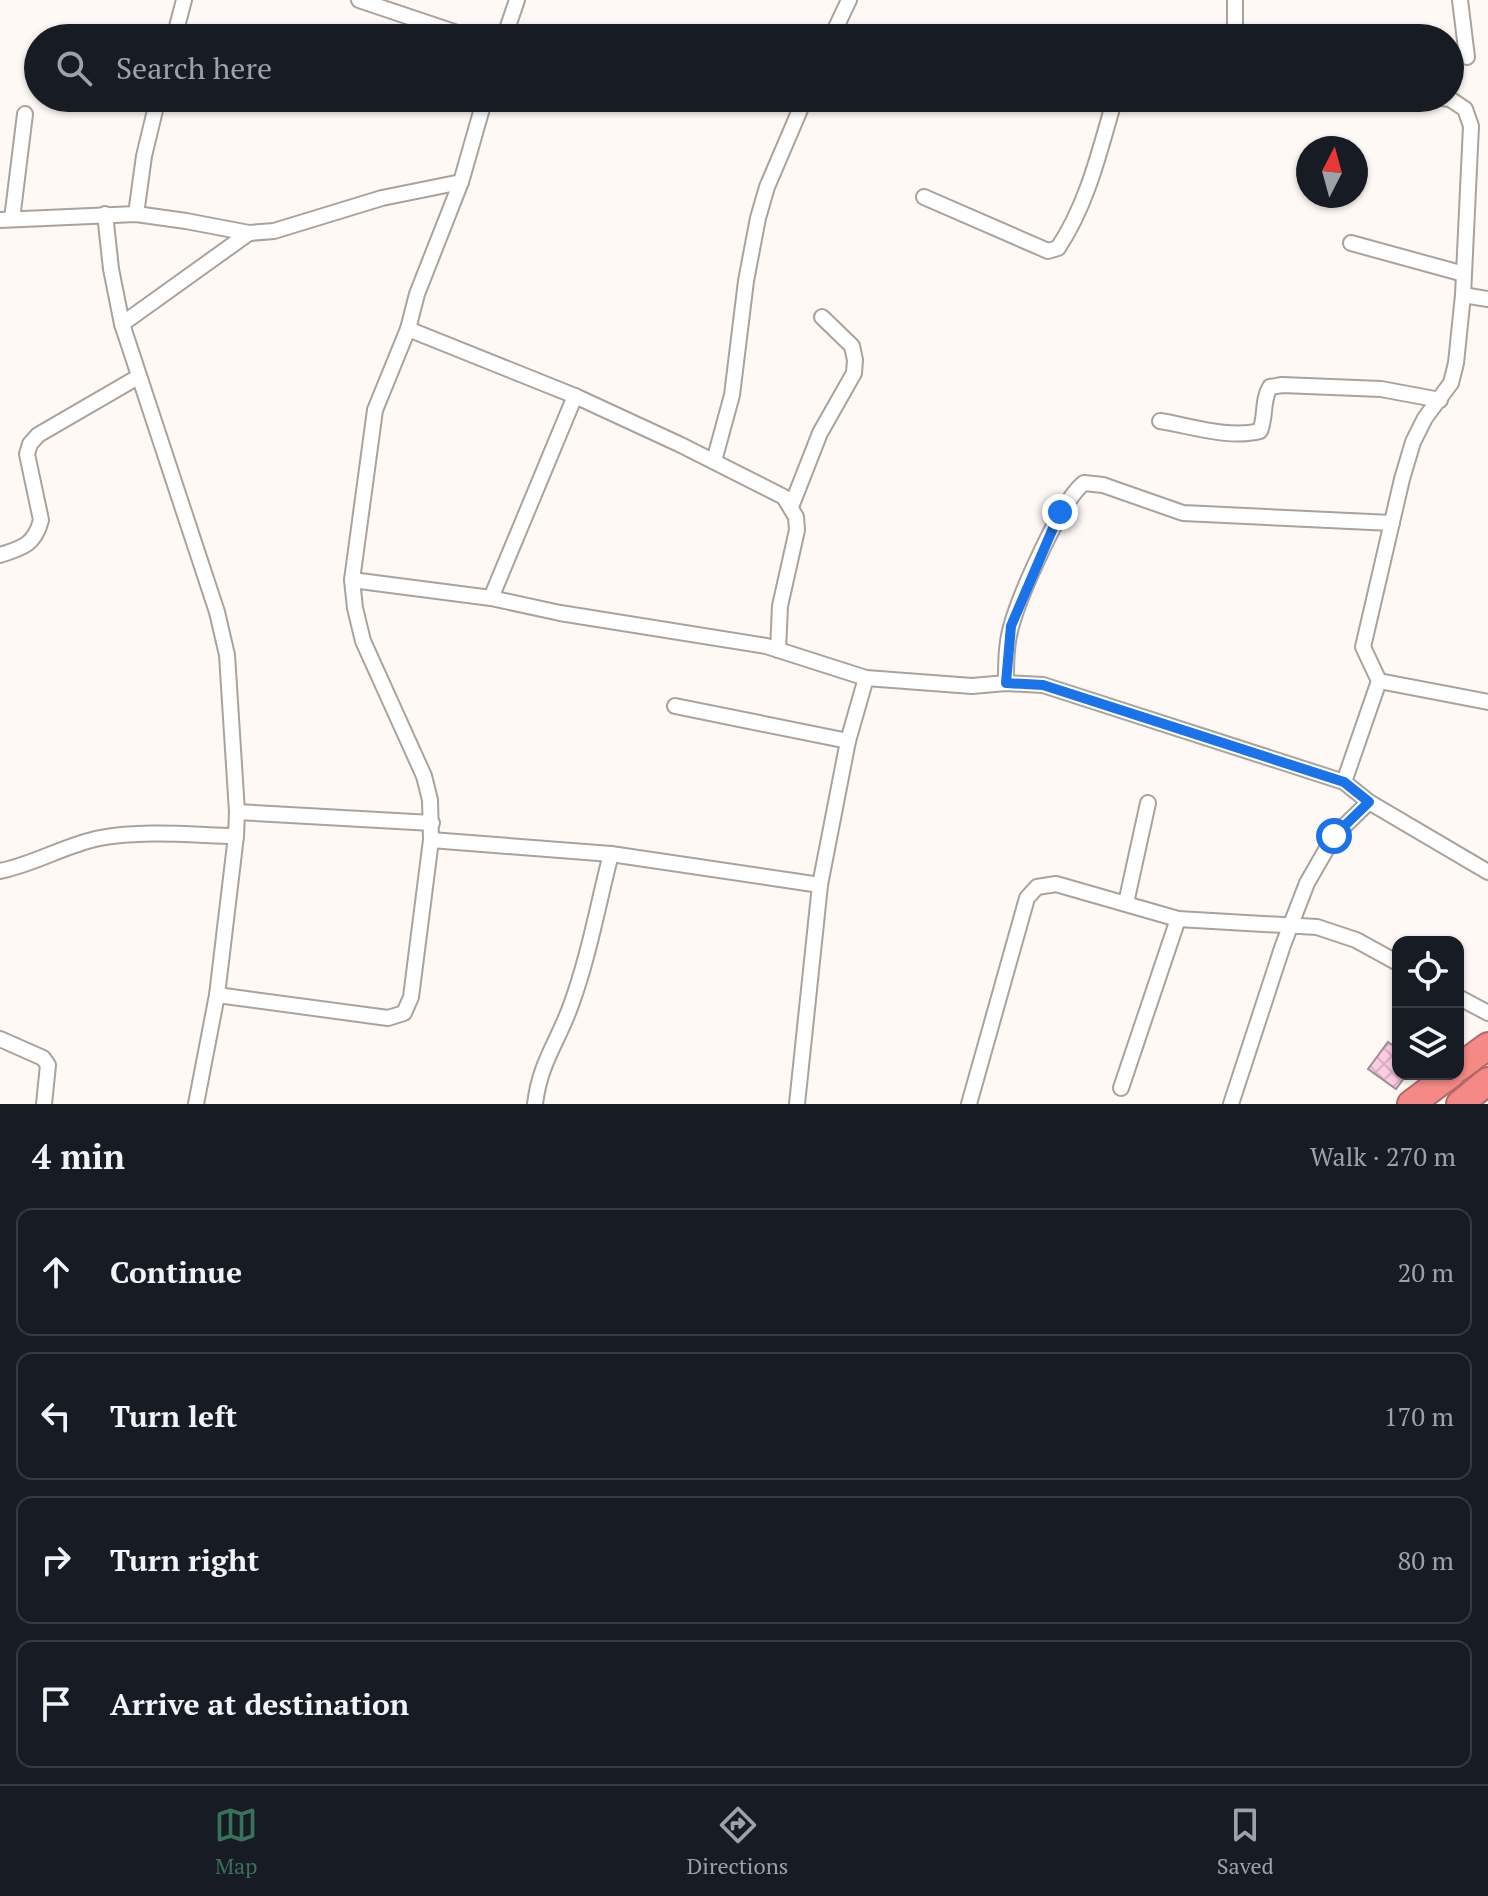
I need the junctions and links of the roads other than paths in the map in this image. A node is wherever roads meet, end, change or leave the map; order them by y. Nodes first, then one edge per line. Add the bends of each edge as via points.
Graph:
1 (184, 0) edge
2 (359, 0) edge
3 (517, 0) edge
4 (849, 0) edge
5 (1235, 0) edge
6 (1460, 0) edge
7 (178, 24) edge
8 (430, 24) edge
9 (509, 24) edge
10 (838, 24) edge
11 (1235, 24) edge
12 (1463, 24) edge
13 (1464, 33) edge
14 (1467, 57) dead end
15 (1464, 108) edge
16 (155, 112) edge
17 (481, 112) edge
18 (799, 112) edge
19 (1111, 112) edge
20 (25, 114) dead end
21 (461, 182) junction
22 (924, 197) dead end
23 (105, 214) junction
24 (136, 214) junction
25 (6, 220) edge
26 (249, 233) junction
27 (1351, 243) dead end
28 (1464, 274) junction
29 (1463, 295) junction
30 (1488, 299) edge
31 (822, 317) dead end
32 (122, 324) junction
33 (408, 329) junction
34 (138, 377) junction
35 (575, 396) junction
36 (1440, 400) junction
37 (1160, 421) dead end
38 (714, 461) junction
39 (791, 507) junction
40 (1392, 523) junction
41 (0, 555) edge
42 (352, 580) junction
43 (491, 598) junction
44 (778, 650) junction
45 (866, 678) junction
46 (1379, 681) junction
47 (1006, 683) junction
48 (1488, 702) edge
49 (675, 706) dead end
50 (848, 741) junction
51 (1344, 782) junction
52 (1369, 802) junction
53 (1148, 803) dead end
54 (237, 812) junction
55 (432, 823) junction
56 (236, 836) junction
57 (431, 840) junction
58 (611, 854) junction
59 (0, 871) edge
60 (1488, 872) edge
61 (820, 885) junction
62 (1126, 903) junction
63 (1178, 919) junction
64 (1290, 926) junction
65 (1392, 960) edge
66 (217, 995) junction
67 (1464, 1000) edge
68 (1488, 1013) edge
69 (0, 1039) edge
70 (1488, 1046) edge
71 (1464, 1064) edge
72 (1443, 1080) edge
73 (1488, 1081) edge
74 (1121, 1088) dead end
75 (44, 1104) edge
76 (196, 1104) edge
77 (535, 1104) edge
78 (797, 1104) edge
79 (969, 1104) edge
80 (1231, 1104) edge
81 (1411, 1104) edge
82 (1460, 1104) edge

1 - 7 street
2 - 8 street
3 - 9 street
4 - 10 street
5 - 11 street
6 - 12 street
13 - 14 street
15 - 28 street via 1471,126
16 - 24 street
17 - 21 street
18 - 38 street via 758,218 732,395
19 - 22 street via 1090,183 1058,248 1048,251
20 - 25 street
21 - 26 street
21 - 33 street
23 - 24 street
23 - 25 street
23 - 32 street
24 - 26 street
26 - 32 street
27 - 28 street
28 - 29 street
29 - 30 street
29 - 36 street via 1456,363
31 - 39 street via 852,346 854,373 820,433
32 - 34 street
33 - 35 street
33 - 42 street via 375,410
34 - 41 street via 30,444 27,454 41,520 26,547
34 - 54 street via 227,655
35 - 38 street
35 - 43 street
36 - 37 street via 1381,389 1282,385 1270,387 1265,395 1260,431 1226,432
36 - 40 street via 1413,442
38 - 39 street via 776,492
39 - 44 street via 797,530 780,606
40 - 46 street via 1363,647
40 - 47 street via 1183,513 1084,483 1064,505 1017,609 1007,646
42 - 43 street
42 - 55 street via 363,641 424,776
43 - 44 street
44 - 45 street
45 - 47 street via 972,686
45 - 50 street
46 - 48 street
46 - 51 street
47 - 51 street via 1043,685
49 - 50 street
50 - 61 street
51 - 52 street
52 - 60 street
52 - 64 street via 1334,836
53 - 62 street
54 - 55 street
54 - 56 street
55 - 57 street
56 - 59 street via 101,838
56 - 66 street
57 - 58 street
57 - 66 street via 411,997 404,1013 388,1018
58 - 61 street
58 - 77 street via 581,977 545,1057
61 - 78 street
62 - 63 street
62 - 79 street via 1056,884 1037,887 1027,898
63 - 64 street
63 - 74 street
64 - 65 street via 1317,927
64 - 80 street
66 - 76 street
67 - 68 street
69 - 75 street via 48,1065
70 - 71 highway
72 - 81 highway
73 - 82 highway

